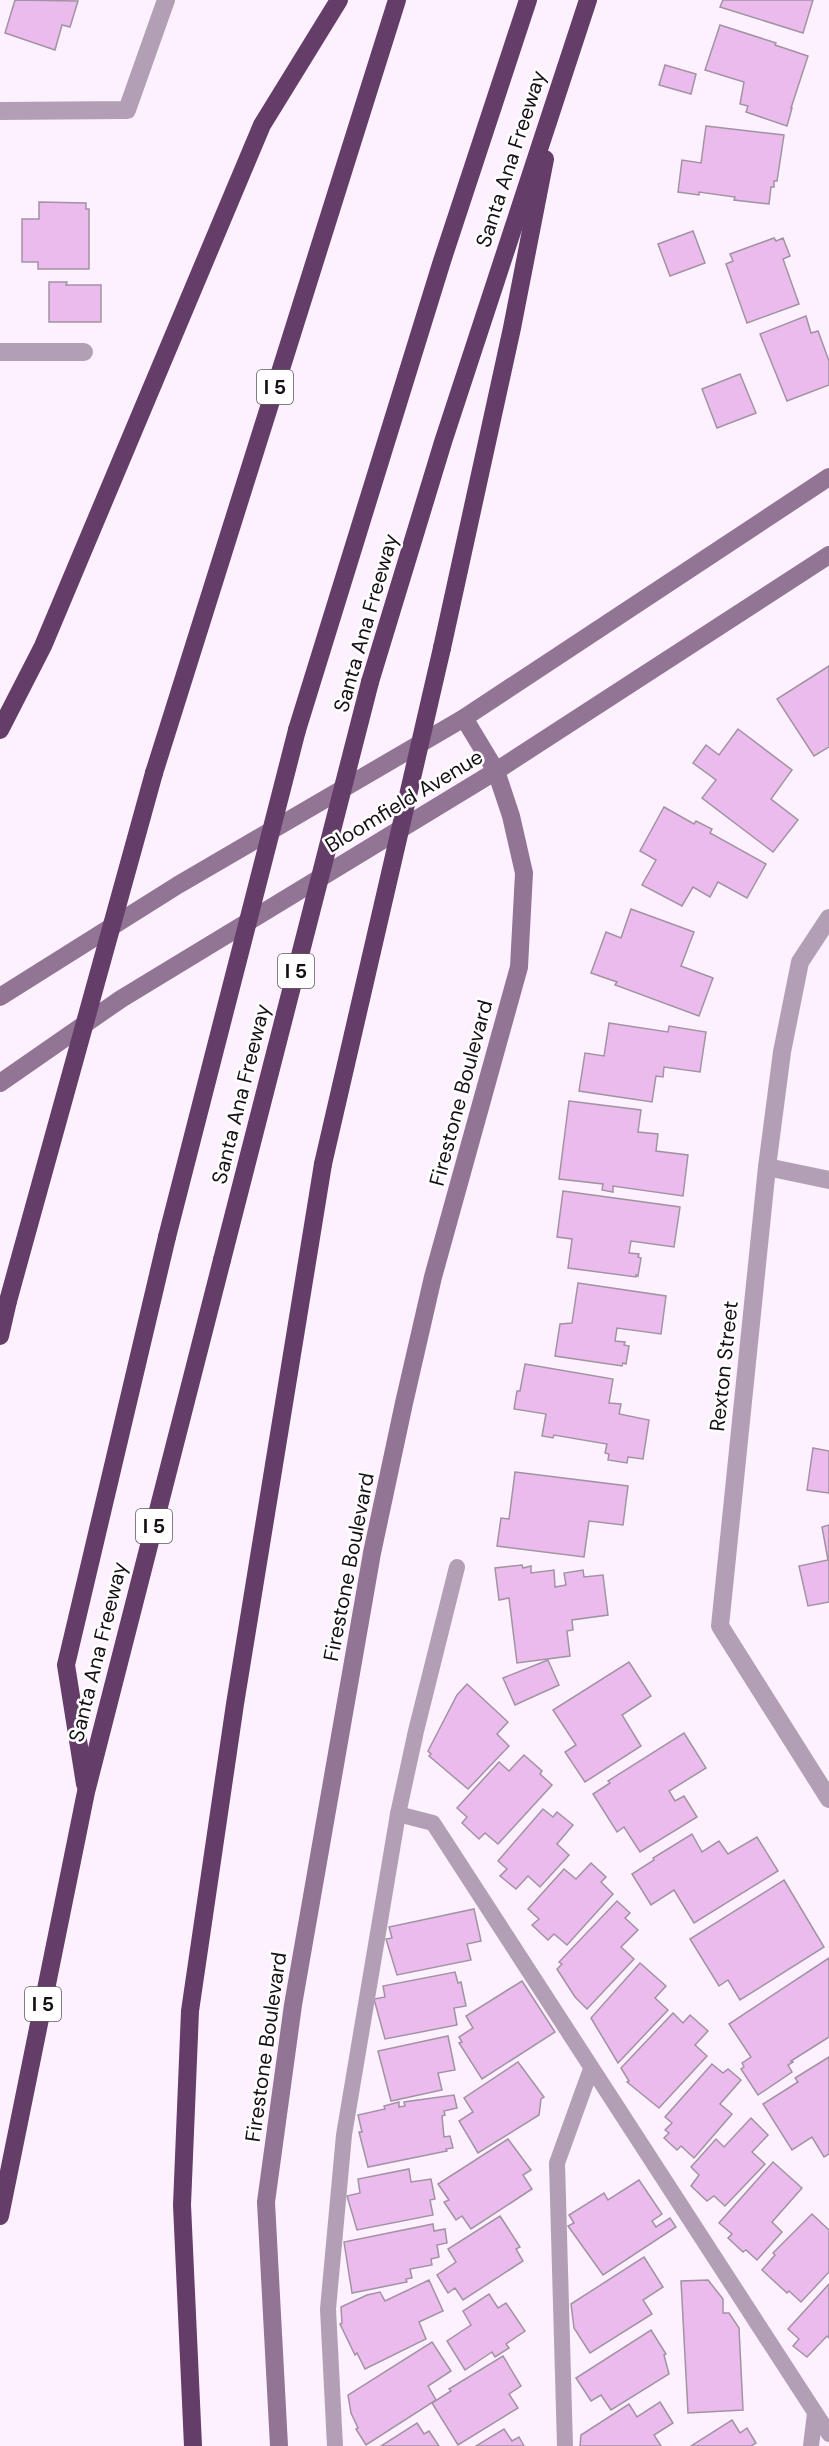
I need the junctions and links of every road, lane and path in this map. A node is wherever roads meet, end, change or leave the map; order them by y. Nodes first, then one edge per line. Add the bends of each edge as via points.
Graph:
1 (166, 0) edge
2 (339, 0) edge
3 (397, 0) edge
4 (528, 0) edge
5 (588, 0) edge
6 (560, 80) junction
7 (0, 111) edge
8 (0, 352) edge
9 (84, 352) dead end
10 (829, 477) edge
11 (829, 555) edge
12 (464, 718) junction
13 (0, 730) edge
14 (496, 771) junction
15 (829, 918) edge
16 (0, 997) edge
17 (0, 1083) edge
18 (767, 1167) junction
19 (829, 1180) edge
20 (0, 1336) edge
21 (457, 1567) dead end
22 (86, 1792) junction
23 (829, 1798) edge
24 (398, 1814) junction
25 (591, 2069) junction
26 (0, 2216) edge
27 (815, 2413) junction
28 (829, 2434) edge
29 (193, 2446) edge
30 (279, 2446) edge
31 (335, 2446) edge
32 (565, 2446) edge
33 (811, 2446) edge

1 - 7 street via 127,110
2 - 13 highway via 262,125 43,646
3 - 20 highway, I 5, bridge via 154,773
4 - 22 highway, bridge via 442,261 297,730 167,1237 66,1665
5 - 6 highway, Santa Ana Freeway / I 5
6 - 22 highway, Santa Ana Freeway / I 5, bridge via 370,682
6 - 29 highway, bridge via 512,328 323,1164 235,1704 190,2011 182,2205
8 - 9 street
10 - 12 main road, Bloomfield Avenue
11 - 14 main road, Bloomfield Avenue
12 - 14 main road, Firestone Boulevard
12 - 16 main road, Bloomfield Avenue via 178,885
14 - 17 main road, Bloomfield Avenue via 121,999
14 - 30 main road, Firestone Boulevard via 524,873 519,967 433,1277 404,1403 372,1553 293,2005 266,2202
15 - 18 street, Rexton Street via 800,962 782,1052
18 - 19 street
18 - 23 street, Rexton Street via 720,1626
21 - 24 lane
22 - 26 highway, Santa Ana Freeway / I 5
24 - 25 lane via 433,1823
24 - 31 lane via 344,2134 328,2309
25 - 27 lane
25 - 32 lane via 557,2163
27 - 28 lane
27 - 33 lane

